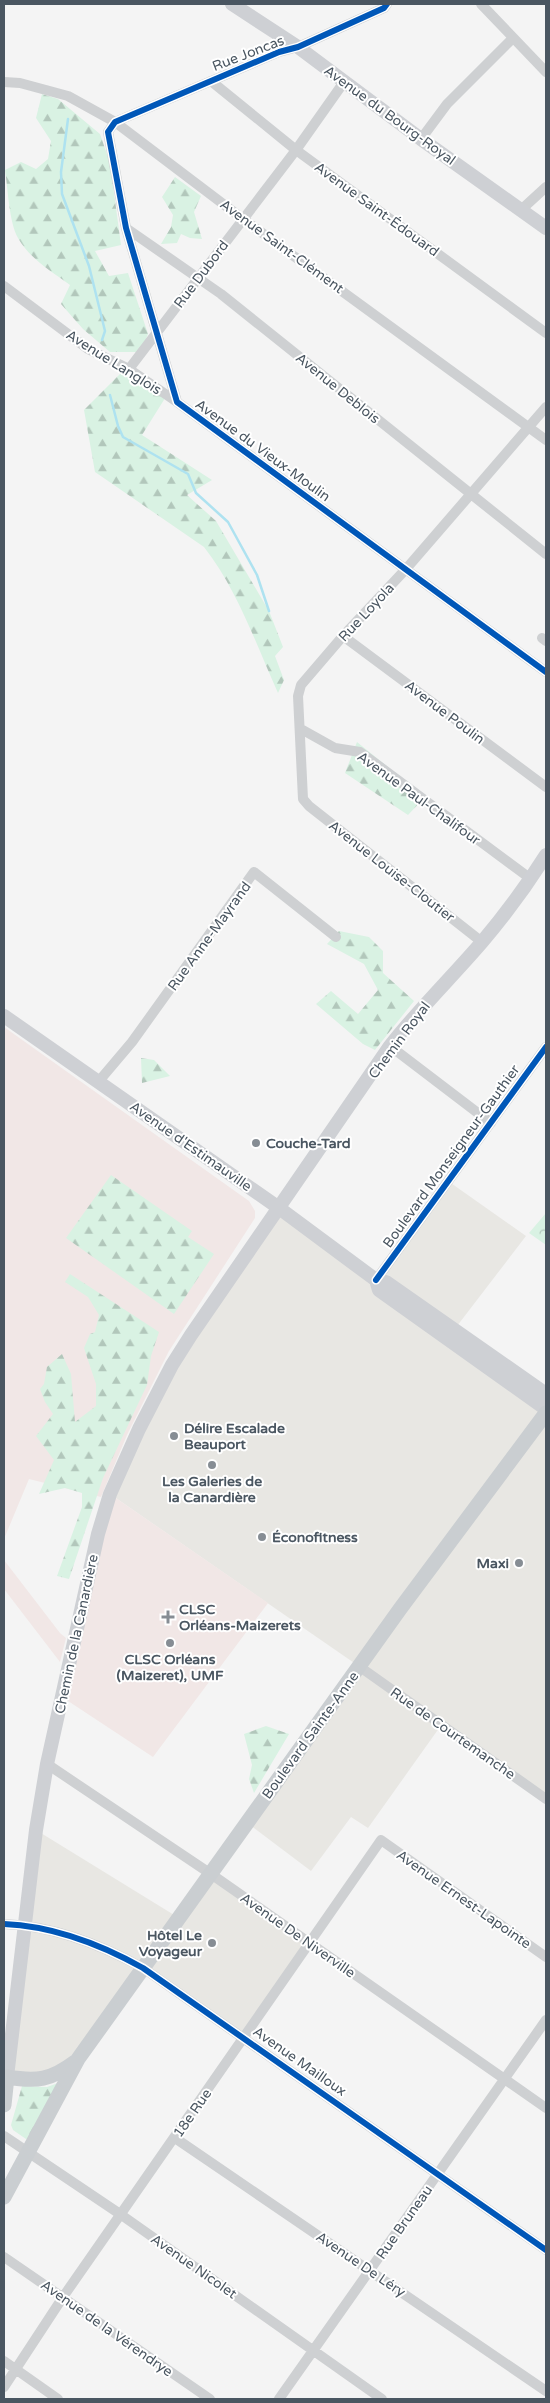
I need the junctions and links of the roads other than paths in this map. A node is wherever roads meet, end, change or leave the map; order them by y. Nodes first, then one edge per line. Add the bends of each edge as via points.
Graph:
1 (232, 4) edge
2 (387, 4) edge
3 (481, 4) edge
4 (513, 38) junction
5 (298, 47) junction
6 (546, 72) edge
7 (211, 81) junction
8 (4, 82) edge
9 (344, 82) junction
10 (115, 122) junction
11 (421, 139) junction
12 (296, 150) junction
13 (546, 187) edge
14 (522, 210) junction
15 (243, 219) junction
16 (126, 228) junction
17 (546, 228) edge
18 (198, 278) junction
19 (4, 286) edge
20 (156, 332) junction
21 (546, 333) edge
22 (129, 369) junction
23 (177, 402) junction
24 (546, 407) edge
25 (529, 426) junction
26 (546, 440) edge
27 (469, 494) junction
28 (546, 554) edge
29 (406, 569) junction
30 (343, 636) junction
31 (546, 672) edge
32 (301, 729) junction
33 (546, 787) edge
34 (303, 799) joint
35 (546, 855) edge
36 (531, 879) junction
37 (336, 937) dead end
38 (482, 942) junction
39 (4, 1016) edge
40 (390, 1046) junction
41 (546, 1047) edge
42 (100, 1081) junction
43 (491, 1122) junction
44 (279, 1208) junction
45 (376, 1280) junction
46 (546, 1394) edge
47 (546, 1409) edge
48 (546, 1413) edge
49 (360, 1667) junction
50 (47, 1764) junction
51 (546, 1800) edge
52 (382, 1840) joint
53 (211, 1874) junction
54 (4, 1924) edge
55 (23, 1924) junction
56 (310, 1944) junction
57 (546, 1957) edge
58 (143, 1968) junction
59 (546, 2020) edge
60 (244, 2037) junction
61 (78, 2059) junction
62 (7, 2077) junction
63 (504, 2079) junction
64 (4, 2105) edge
65 (546, 2108) edge
66 (4, 2136) edge
67 (175, 2138) junction
68 (30, 2152) junction
69 (438, 2174) junction
70 (4, 2197) edge
71 (120, 2214) junction
72 (546, 2250) edge
73 (4, 2257) edge
74 (370, 2270) junction
75 (63, 2297) junction
76 (313, 2350) junction
77 (4, 2361) edge
78 (16, 2370) junction
79 (4, 2388) edge
80 (546, 2391) edge
81 (58, 2399) edge
82 (210, 2399) edge
83 (279, 2399) edge
84 (382, 2399) edge

1 - 5 main road, Avenue du Bourg-Royal
2 - 5 street, Rue Joncas
3 - 4 street
4 - 6 street
4 - 11 street via 447,104
5 - 7 street, Rue Joncas
5 - 9 main road, Avenue du Bourg-Royal
7 - 10 street, Rue Joncas
7 - 12 street, Avenue Saint-Édouard
8 - 10 street, Avenue Saint-Clément via 68,96
9 - 11 main road, Avenue du Bourg-Royal
9 - 12 street, Rue Dubord
10 - 15 street, Avenue Saint-Clément
10 - 16 street, Avenue du Vieux-Moulin via 108,132
11 - 14 main road, Avenue du Bourg-Royal
12 - 15 street, Rue Dubord
12 - 21 street, Avenue Saint-Édouard
13 - 14 street
14 - 17 main road, Avenue du Bourg-Royal
15 - 18 street, Rue Dubord
15 - 25 street, Avenue Saint-Clément
16 - 18 street, Avenue Deblois
16 - 20 street, Avenue du Vieux-Moulin
18 - 20 street, Rue Dubord
18 - 27 street, Avenue Deblois
19 - 22 street, Avenue Langlois via 88,350
20 - 22 street, Rue Dubord
20 - 23 street, Avenue du Vieux-Moulin
22 - 23 street, Avenue Langlois
23 - 29 street, Avenue du Vieux-Moulin
24 - 25 street, Rue Loyola
25 - 26 street, Avenue Saint-Clément
25 - 27 street, Rue Loyola
27 - 28 street, Avenue Deblois
27 - 29 street, Rue Loyola
29 - 30 street, Rue Loyola
29 - 31 street, Avenue du Vieux-Moulin
30 - 32 street, Rue Loyola via 301,685 298,713
30 - 33 street, Avenue Poulin
32 - 34 street, Rue Loyola
32 - 36 street, Avenue Paul-Chalifour via 335,748 360,752
34 - 38 street, Avenue Louise-Cloutier
35 - 36 main road, Chemin Royal
36 - 38 main road, Chemin Royal
37 - 42 street, Rue Anne-Mayrand via 254,872 132,1042
38 - 40 main road, Chemin Royal
39 - 42 main road, Avenue d'Estimauville
40 - 43 street
40 - 44 main road, Chemin Royal
41 - 43 street, Boulevard Monseigneur-Gauthier
42 - 44 main road, Avenue d'Estimauville
43 - 45 street, Boulevard Monseigneur-Gauthier
44 - 45 main road, Avenue d'Estimauville
44 - 50 main road, Chemin de la Canardière via 172,1365 110,1494 89,1569
45 - 46 main road, Avenue d'Estimauville via 386,1282
45 - 47 main road, Avenue d'Estimauville via 379,1290
48 - 49 main road, Boulevard Sainte-Anne
49 - 51 street, Rue de Courtemanche
49 - 53 main road, Boulevard Sainte-Anne
50 - 53 street, Avenue De Niverville
50 - 55 main road, Chemin de la Canardière
52 - 56 street, 18e Rue
52 - 57 street, Avenue Ernest-Lapointe
53 - 56 street, Avenue De Niverville
53 - 58 main road, Boulevard Sainte-Anne
54 - 55 street, Avenue Mailloux
55 - 58 street, Avenue Mailloux via 80,1938
55 - 62 main road, Chemin de la Canardière
56 - 60 street, 18e Rue
56 - 63 street, Avenue De Niverville
58 - 60 street, Avenue Mailloux
58 - 61 main road, Boulevard Sainte-Anne
59 - 63 street, Rue Bruneau
60 - 67 street, 18e Rue
60 - 69 street, Avenue Mailloux
61 - 62 main road, Boulevard Sainte-Anne via 46,2079
61 - 68 main road, Boulevard Sainte-Anne
62 - 64 main road, Chemin de la Canardière
63 - 65 street, Avenue De Niverville
63 - 69 street, Rue Bruneau
66 - 68 street, Avenue Nicolet
67 - 71 street, 18e Rue
67 - 74 street, Avenue De Léry
68 - 70 main road, Boulevard Sainte-Anne
68 - 71 street, Avenue Nicolet
69 - 72 street, Avenue Mailloux
69 - 74 street, Rue Bruneau
71 - 75 street, 18e Rue
71 - 76 street, Avenue Nicolet
73 - 75 street, Avenue de la Vérendrye
74 - 76 street, Rue Bruneau
74 - 80 street, Avenue De Léry
75 - 78 street, 18e Rue
75 - 82 street, Avenue de la Vérendrye
76 - 83 street, Rue Bruneau
76 - 84 street, Avenue Nicolet
77 - 78 street
78 - 79 street, 18e Rue
78 - 81 street

